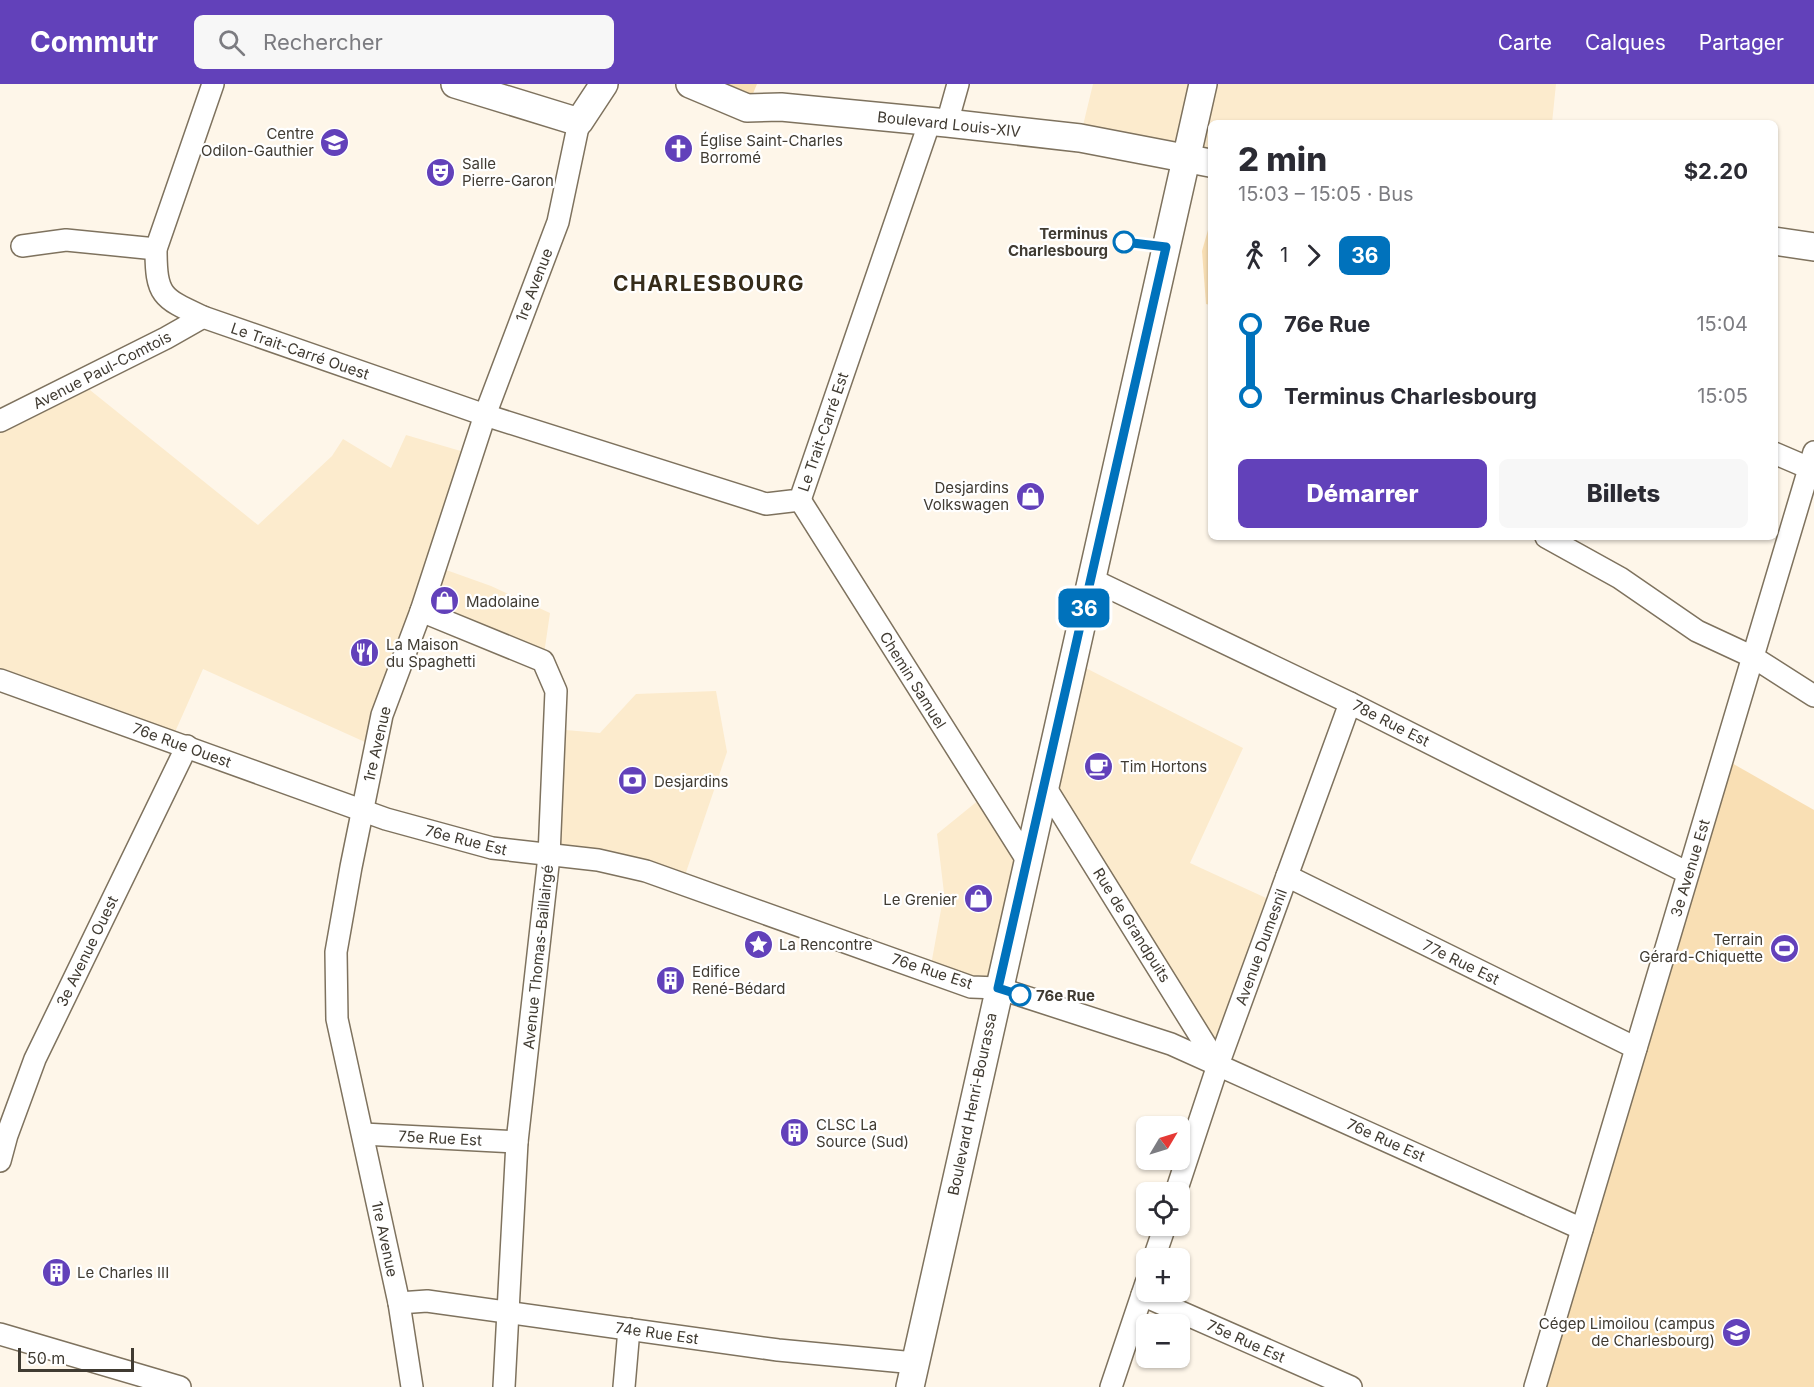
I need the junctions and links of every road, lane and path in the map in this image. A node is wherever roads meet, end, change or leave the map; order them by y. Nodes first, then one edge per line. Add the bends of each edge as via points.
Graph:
1 (213, 84) edge
2 (454, 84) edge
3 (604, 84) edge
4 (690, 84) edge
5 (958, 84) edge
6 (1203, 84) edge
7 (579, 122) junction
8 (938, 122) junction
9 (1198, 161) edge
10 (1778, 242) edge
11 (22, 246) dead end
12 (1814, 247) edge
13 (156, 249) junction
14 (203, 317) junction
15 (485, 415) junction
16 (0, 421) edge
17 (1778, 454) edge
18 (1811, 460) edge
19 (800, 500) junction
20 (1551, 540) edge
21 (1091, 579) junction
22 (421, 611) junction
23 (1753, 657) junction
24 (0, 680) edge
25 (1814, 696) edge
26 (1350, 703) junction
27 (187, 746) junction
28 (1044, 785) junction
29 (363, 811) junction
30 (549, 856) junction
31 (1027, 860) junction
32 (1688, 873) junction
33 (1287, 876) junction
34 (998, 988) junction
35 (1636, 1048) junction
36 (1218, 1065) junction
37 (4, 1128) edge
38 (363, 1134) junction
39 (517, 1142) junction
40 (0, 1161) edge
41 (1179, 1182) edge
42 (1582, 1228) junction
43 (1140, 1302) edge
44 (1171, 1302) edge
45 (399, 1304) junction
46 (507, 1313) junction
47 (629, 1329) junction
48 (0, 1334) edge
49 (912, 1375) edge
50 (180, 1387) edge
51 (412, 1387) edge
52 (504, 1387) edge
53 (624, 1387) edge
54 (1111, 1387) edge
55 (1351, 1387) edge
56 (1535, 1387) edge

1 - 13 street, Le Trait-Carré Ouest
2 - 7 main road
3 - 7 main road
4 - 8 main road, Boulevard Louis-XIV via 747,108 781,107
5 - 8 street, Le Trait-Carré Est
6 - 9 main road, Boulevard Henri-Bourassa
7 - 15 street, 1re Avenue via 558,222
8 - 9 main road, Boulevard Louis-XIV via 1080,138
8 - 19 street, Le Trait-Carré Est
9 - 21 main road, Boulevard Henri-Bourassa
10 - 12 main road
11 - 13 street via 66,240
13 - 14 street, Le Trait-Carré Ouest via 156,272 162,293
14 - 15 street, Le Trait-Carré Ouest
14 - 16 street, Avenue Paul-Comtois
15 - 19 street, Le Trait-Carré Est via 766,504
15 - 22 street, 1re Avenue
17 - 18 street
18 - 23 street, 3e Avenue Est
19 - 31 street, Chemin Samuel
20 - 23 street via 1620,578 1697,631
21 - 26 street, 78e Rue Est
21 - 28 main road, Boulevard Henri-Bourassa
22 - 29 street, 1re Avenue via 382,715
22 - 30 street, Avenue Thomas-Baillairgé via 543,661 556,692
23 - 25 street
23 - 32 street, 3e Avenue Est
24 - 27 street, 76e Rue Ouest
26 - 32 street, 78e Rue Est
26 - 33 street, Avenue Dumesnil
27 - 29 street, 76e Rue Ouest
27 - 37 street, 3e Avenue Ouest
28 - 31 main road, Boulevard Henri-Bourassa
28 - 36 street, Rue de Grandpuits
29 - 30 street, 76e Rue Est via 492,848
29 - 38 street, 1re Avenue via 336,952 337,1019
30 - 34 street, 76e Rue Est via 598,860 646,871 971,987
30 - 39 street, Avenue Thomas-Baillairgé
31 - 34 main road, Boulevard Henri-Bourassa
32 - 35 street, 3e Avenue Est
33 - 35 street, 77e Rue Est
33 - 36 street, Avenue Dumesnil
34 - 36 street, 76e Rue Est via 1171,1044
34 - 49 main road, Boulevard Henri-Bourassa
35 - 42 street, 3e Avenue Est
36 - 41 street, Avenue Dumesnil
36 - 42 street, 76e Rue Est
37 - 40 street, 3e Avenue Ouest
38 - 39 street, 75e Rue Est
38 - 45 street, 1re Avenue
39 - 46 street, Avenue Thomas-Baillairgé
42 - 56 street, 3e Avenue Est
43 - 54 street
44 - 55 street, 75e Rue Est
45 - 46 street, 74e Rue Est via 427,1301
45 - 51 street, 1re Avenue
46 - 47 street, 74e Rue Est
46 - 52 street, Avenue Thomas-Baillairgé
47 - 49 street, 74e Rue Est via 778,1350
47 - 53 street
48 - 50 street

